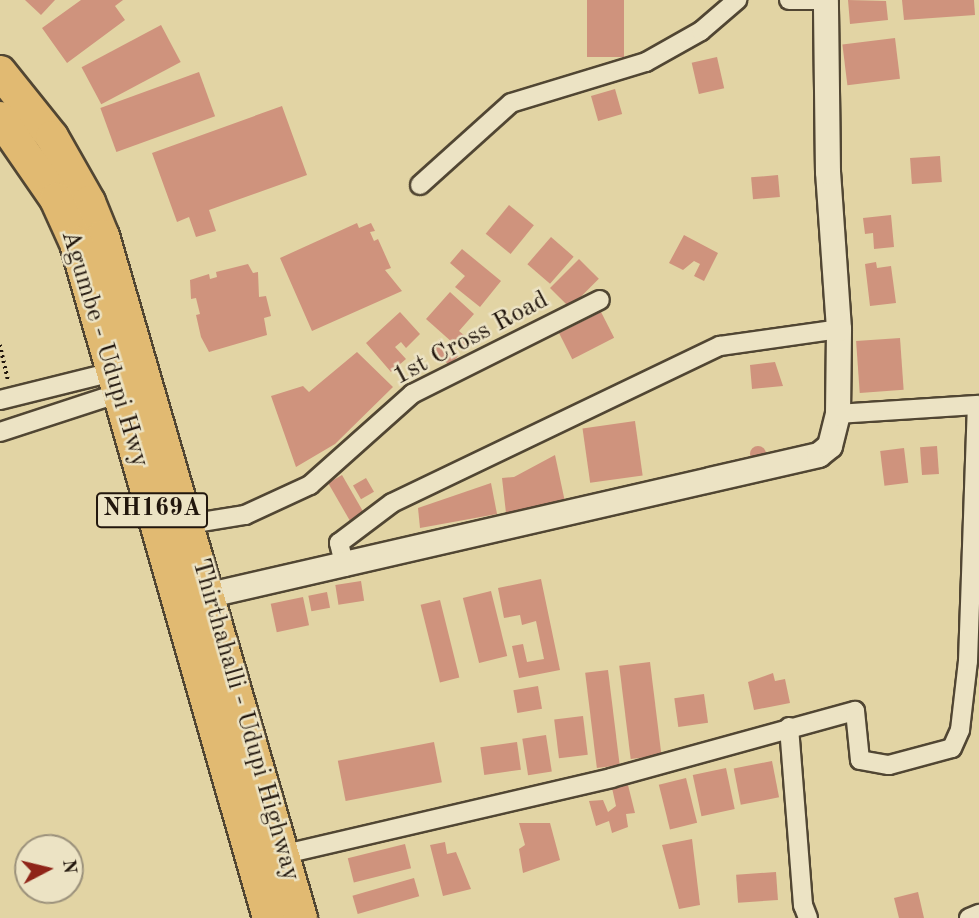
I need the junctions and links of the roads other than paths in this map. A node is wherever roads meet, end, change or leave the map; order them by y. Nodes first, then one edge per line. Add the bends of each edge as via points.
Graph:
1 (737, 0) edge
2 (789, 0) edge
3 (826, 0) edge
4 (0, 72) edge
5 (0, 118) edge
6 (420, 185) dead end
7 (600, 300) dead end
8 (130, 321) joint
9 (839, 330) junction
10 (116, 383) junction
11 (6, 398) edge
12 (978, 406) edge
13 (838, 414) junction
14 (0, 432) edge
15 (189, 524) junction
16 (345, 567) junction
17 (209, 595) junction
18 (789, 727) junction
19 (281, 855) junction
20 (979, 914) edge
21 (270, 918) edge
22 (301, 918) edge
23 (808, 918) edge
24 (969, 918) edge

1 - 6 street via 701,31 646,62 511,103
2 - 3 street
3 - 9 street via 828,172
4 - 8 highway, Agumbe - Udupi Hwy / NH169A via 52,137 89,202
5 - 10 highway, Agumbe - Udupi Hwy / NH169A via 57,199 76,243
7 - 15 street, 1st Cross Road via 412,394 310,485 245,515
8 - 15 highway, Thirthahalli - Udupi Highway / NH169A
9 - 13 street
9 - 16 street via 720,346 392,503 339,543
10 - 11 street
10 - 14 street
10 - 21 highway, Agumbe - Udupi Hwy / NH169A
12 - 13 street
12 - 18 street via 968,662 960,730 952,748 889,765 860,760 855,711
13 - 16 street via 836,435 818,455
15 - 17 highway, Thirthahalli - Udupi Highway / NH169A
16 - 17 street
17 - 19 highway, Thirthahalli - Udupi Highway / NH169A
18 - 19 street via 611,778
18 - 23 street via 803,905
19 - 22 highway, Thirthahalli - Udupi Highway / NH169A
20 - 24 street

